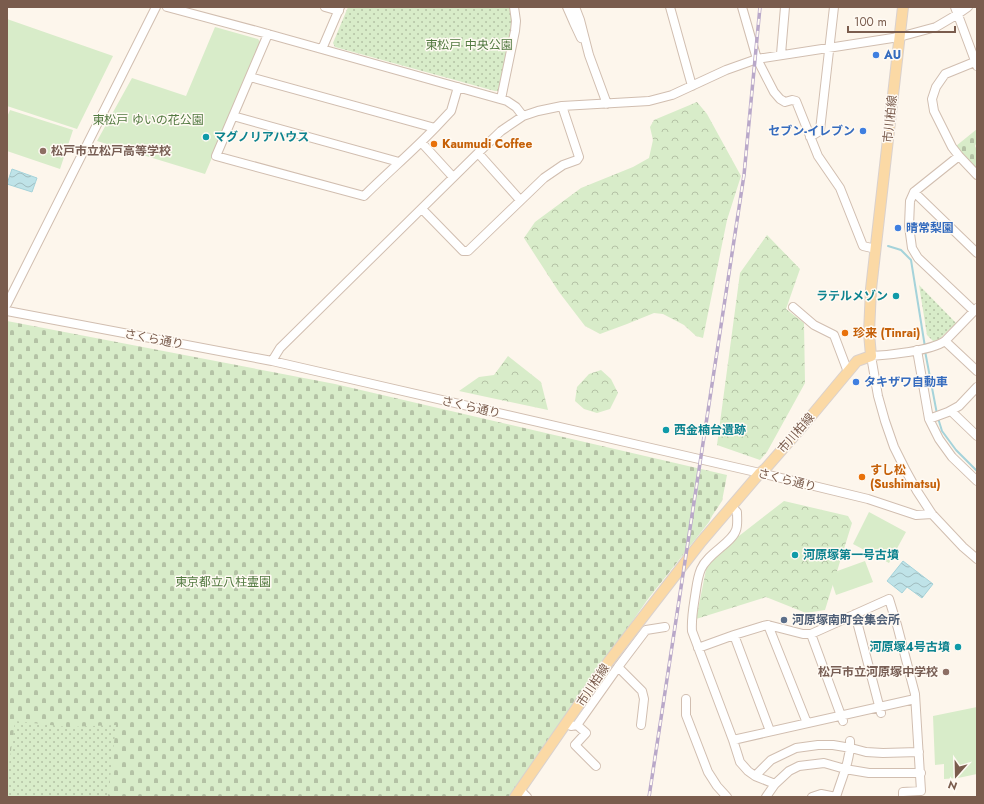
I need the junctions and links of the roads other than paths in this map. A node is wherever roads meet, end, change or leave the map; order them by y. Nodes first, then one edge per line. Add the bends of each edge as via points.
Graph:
1 (156, 7) edge
2 (167, 7) edge
3 (201, 7) edge
4 (325, 7) edge
5 (514, 7) edge
6 (567, 7) edge
7 (575, 7) edge
8 (670, 7) edge
9 (742, 7) edge
10 (785, 7) edge
11 (834, 7) edge
12 (903, 7) edge
13 (968, 7) edge
14 (339, 9) edge
15 (957, 11) edge
16 (198, 15) junction
17 (268, 34) junction
18 (899, 37) junction
19 (830, 47) junction
20 (322, 49) junction
21 (780, 54) junction
22 (589, 55) junction
23 (757, 59) junction
24 (976, 63) edge
25 (250, 77) junction
26 (692, 86) junction
27 (458, 87) junction
28 (501, 99) junction
29 (607, 104) junction
30 (562, 106) junction
31 (233, 116) junction
32 (522, 116) junction
33 (435, 128) junction
34 (810, 137) junction
35 (421, 142) junction
36 (478, 153) junction
37 (959, 156) junction
38 (399, 162) junction
39 (977, 175) edge
40 (453, 177) junction
41 (914, 192) junction
42 (520, 200) junction
43 (422, 209) junction
44 (876, 249) junction
45 (977, 253) edge
46 (7, 304) edge
47 (792, 307) dead end
48 (975, 309) edge
49 (7, 311) edge
50 (945, 341) junction
51 (922, 349) junction
52 (871, 356) junction
53 (272, 361) junction
54 (977, 371) edge
55 (848, 372) junction
56 (977, 387) edge
57 (951, 411) junction
58 (935, 417) junction
59 (977, 436) edge
60 (760, 473) junction
61 (977, 481) edge
62 (731, 506) junction
63 (932, 514) junction
64 (977, 559) edge
65 (856, 614) junction
66 (768, 626) junction
67 (665, 627) dead end
68 (811, 634) junction
69 (734, 635) junction
70 (698, 648) junction
71 (618, 667) junction
72 (686, 699) dead end
73 (916, 699) junction
74 (880, 710) junction
75 (842, 718) junction
76 (807, 723) junction
77 (572, 724) junction
78 (641, 725) dead end
79 (770, 731) junction
80 (733, 740) junction
81 (851, 744) junction
82 (919, 752) junction
83 (596, 766) dead end
84 (845, 769) junction
85 (921, 773) junction
86 (756, 776) junction
87 (775, 784) junction
88 (521, 795) edge
89 (727, 797) edge
90 (766, 797) edge
91 (812, 797) edge
92 (836, 797) edge
93 (903, 797) edge

1 - 46 street
2 - 16 street
3 - 16 street
4 - 14 street
5 - 28 street via 515,31
6 - 22 street
7 - 22 street
8 - 26 street
9 - 23 street
10 - 21 street
11 - 19 street
12 - 18 main road, 市川柏線
13 - 15 street
14 - 20 street
15 - 18 street via 936,27
15 - 24 street
16 - 17 street
17 - 20 street
17 - 25 street
18 - 19 street
18 - 44 main road, 市川柏線
19 - 21 street
19 - 34 street via 820,130
20 - 27 street
21 - 23 street
22 - 29 street
23 - 26 street
23 - 34 street via 780,99 785,102 796,102
24 - 37 street via 945,74 932,99 934,111
25 - 31 street
25 - 33 street
26 - 29 street via 649,101
27 - 28 street
27 - 33 street via 451,111
28 - 32 street via 516,107
29 - 30 street
30 - 32 street
30 - 42 street via 579,157 544,178
31 - 38 street
31 - 38 street via 216,156 364,196
32 - 36 street via 501,131
33 - 35 street
34 - 44 street via 818,156 840,188 863,246
35 - 38 street
35 - 40 street
36 - 40 street
36 - 42 street
37 - 39 street
37 - 41 street
40 - 43 street
41 - 45 street
41 - 48 street via 910,201 909,226 912,248 918,258
42 - 43 street via 468,251 463,251
43 - 53 street via 280,348
44 - 52 main road, 市川柏線 via 869,333
47 - 55 street via 814,325 834,335
48 - 50 street
49 - 53 street, さくら通り
50 - 51 street
50 - 54 street
51 - 52 street
51 - 58 street
52 - 55 main road, 市川柏線 via 857,361
52 - 63 street via 884,421 894,447
53 - 60 street, さくら通り
55 - 60 main road, 市川柏線
56 - 57 street
57 - 58 street
57 - 59 street
58 - 61 street via 939,439 952,457
60 - 62 main road, 市川柏線
60 - 63 street, さくら通り via 868,499 916,515
62 - 70 street via 736,512 736,531 710,557 698,576 691,620
62 - 77 main road, 市川柏線 via 618,649
63 - 64 street
65 - 68 street
65 - 73 street via 889,599
65 - 74 street
66 - 68 street
66 - 69 street
66 - 76 street
67 - 71 street via 646,630
68 - 75 street
69 - 70 street
69 - 79 street
70 - 80 street
71 - 77 street
71 - 78 street via 642,691 644,699
72 - 89 street via 686,715 708,772 716,786
73 - 74 street
73 - 82 street
74 - 75 street
75 - 76 street
76 - 79 street
77 - 83 street via 586,733 575,745
77 - 88 main road, 市川柏線
79 - 80 street
80 - 86 street via 740,762
81 - 82 street via 866,752 883,749
81 - 84 street
81 - 86 street via 796,748 771,760
82 - 85 street
84 - 85 street via 869,773
84 - 87 street via 824,763 799,766
84 - 92 street
85 - 93 street via 922,791 903,792
86 - 87 street
87 - 90 street
91 - 92 street via 820,794

